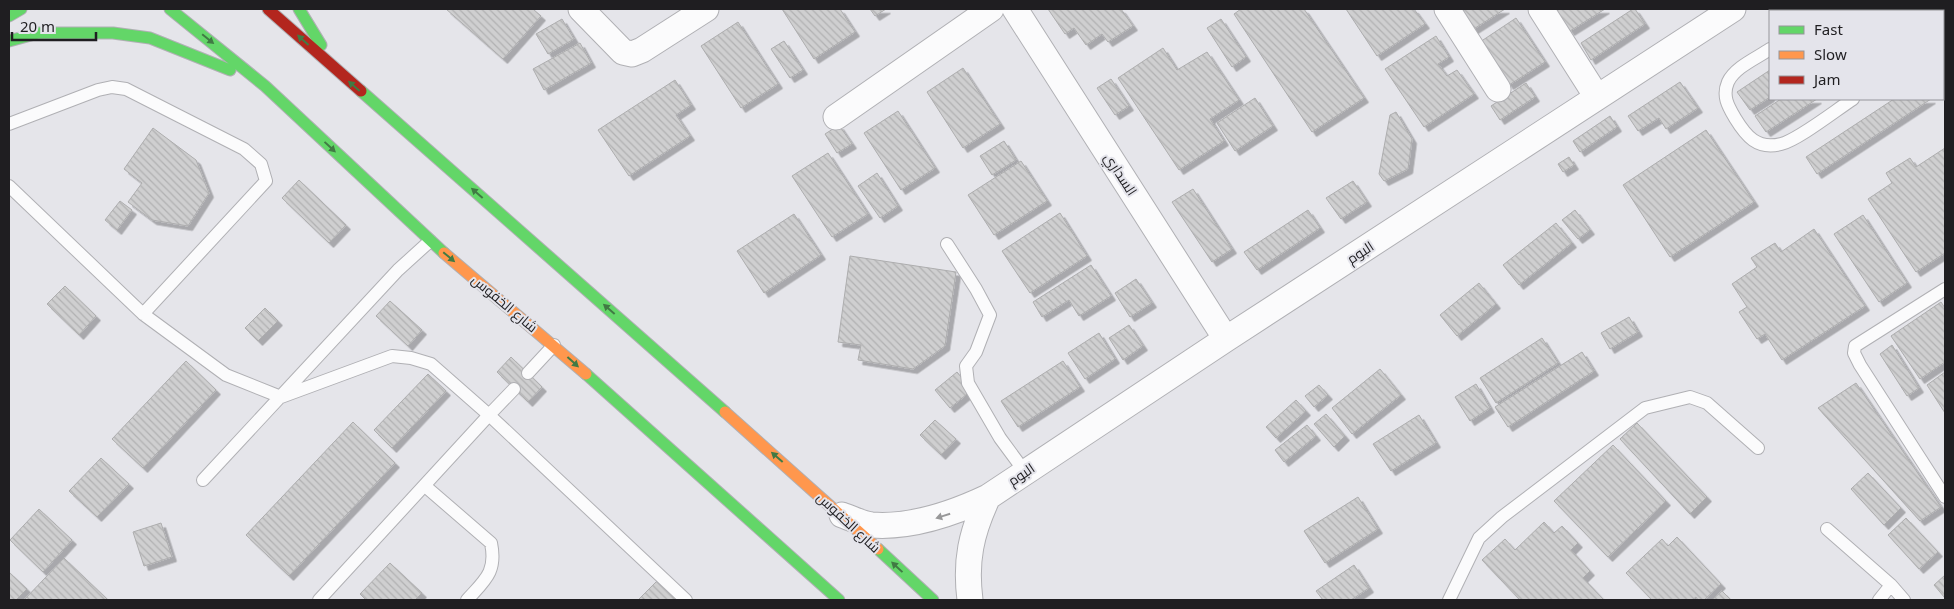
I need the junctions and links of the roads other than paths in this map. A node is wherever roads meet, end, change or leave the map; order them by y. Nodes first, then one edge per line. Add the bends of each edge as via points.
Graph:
1 (21, 9) edge
2 (170, 9) edge
3 (268, 9) edge
4 (299, 9) edge
5 (582, 9) edge
6 (706, 9) edge
7 (991, 9) edge
8 (1015, 9) edge
9 (1447, 9) edge
10 (1541, 9) edge
11 (1733, 9) edge
12 (9, 16) edge
13 (9, 40) edge
14 (1769, 50) edge
15 (338, 71) junction
16 (265, 86) junction
17 (1498, 89) dead end
18 (1598, 97) junction
19 (1851, 100) edge
20 (836, 117) dead end
21 (9, 124) edge
22 (9, 186) edge
23 (430, 241) junction
24 (947, 244) dead end
25 (1945, 289) edge
26 (143, 314) junction
27 (1226, 339) junction
28 (554, 345) junction
29 (528, 373) dead end
30 (514, 389) dead end
31 (281, 397) junction
32 (489, 414) junction
33 (1758, 448) dead end
34 (1025, 472) junction
35 (203, 480) dead end
36 (425, 486) junction
37 (988, 497) junction
38 (1945, 497) edge
39 (842, 515) junction
40 (1827, 529) dead end
41 (1891, 585) junction
42 (319, 600) edge
43 (467, 600) edge
44 (686, 600) edge
45 (839, 600) edge
46 (933, 600) edge
47 (970, 600) edge
48 (1448, 600) edge
49 (1879, 600) edge
50 (1904, 600) edge

1 - 12 street
2 -> 16 street, شارع الخفوس
15 -> 3 street, شارع الخفوس
4 - 15 street
5 - 6 street via 623,52 632,54
7 - 20 street
8 - 27 street, السداري
9 - 17 street
10 - 18 street
11 - 18 street, البوم
13 - 16 street via 38,33 76,32 150,38
14 - 19 lane via 1733,75 1726,88 1727,105 1753,140 1770,145 1789,142
39 -> 15 street, شارع الخفوس
16 -> 23 street, شارع الخفوس
18 - 27 street, البوم
21 - 26 lane via 98,90 126,89 244,149 261,164 266,181
22 - 26 lane
23 -> 28 street, شارع الخفوس
23 - 31 lane via 398,270
24 - 34 lane via 990,315 976,352 966,366 968,383 1000,438
25 - 38 lane via 1855,346 1854,353
26 - 31 lane via 226,375
27 - 34 street, البوم
28 - 29 lane
28 -> 45 street, شارع الخفوس
30 - 32 lane
31 - 32 lane via 392,356 431,364
31 - 35 lane
32 - 36 lane
32 - 44 lane
33 - 48 lane via 1707,403 1690,396 1645,408 1479,538
34 - 37 street, البوم
36 - 42 lane
36 - 43 lane via 491,543 494,557 490,574
37 -> 39 street, البوم via 931,519 900,524 870,525
37 - 47 street via 976,523 969,551
46 -> 39 street, شارع الخفوس
40 - 41 lane
41 - 49 lane
41 - 50 lane

